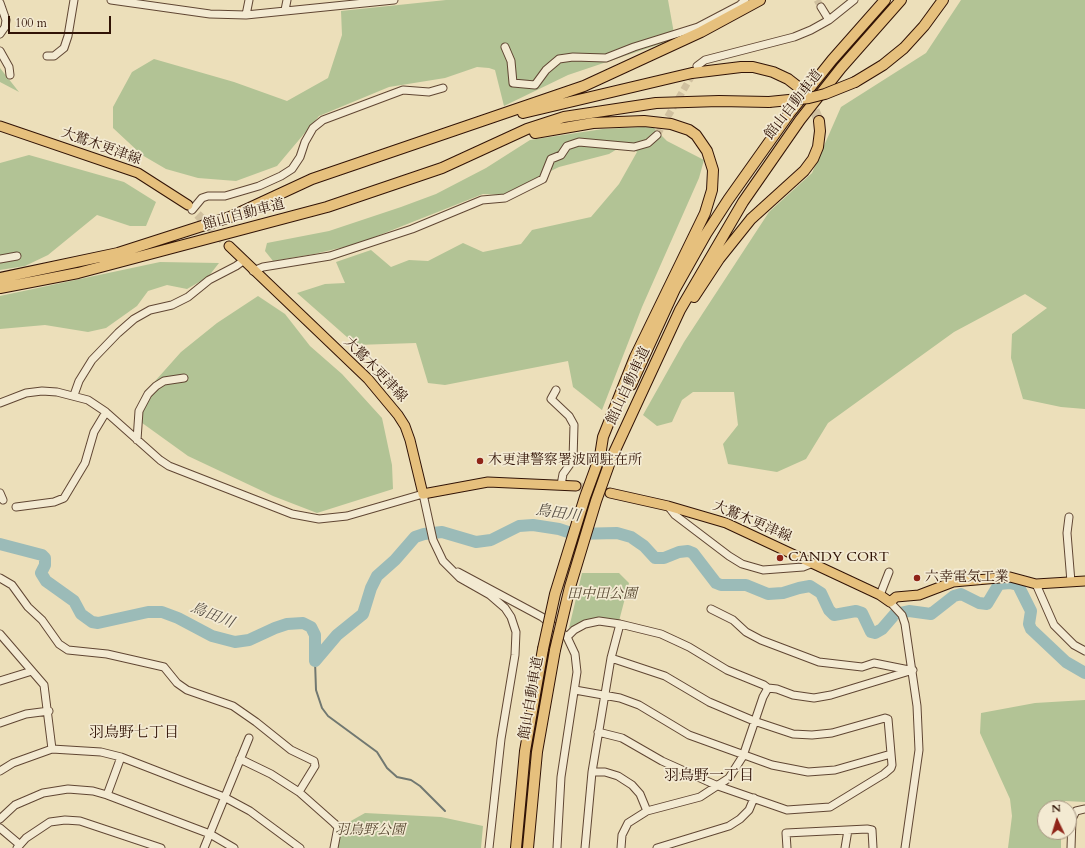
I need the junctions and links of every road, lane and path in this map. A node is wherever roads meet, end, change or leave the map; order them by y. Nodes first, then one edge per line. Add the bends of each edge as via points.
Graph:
1 (74, 0) edge
2 (111, 0) edge
3 (249, 0) edge
4 (287, 0) edge
5 (394, 0) edge
6 (745, 0) edge
7 (760, 0) edge
8 (854, 0) edge
9 (885, 0) edge
10 (901, 0) edge
11 (943, 0) edge
12 (0, 3) edge
13 (821, 8) tunnel mouth
14 (285, 10) junction
15 (246, 15) junction
16 (828, 20) junction
17 (0, 34) edge
18 (505, 47) dead end
19 (0, 50) edge
20 (47, 56) dead end
21 (697, 66) tunnel mouth
22 (10, 75) dead end
23 (797, 86) tunnel mouth
24 (444, 88) dead end
25 (819, 121) tunnel mouth
26 (0, 126) edge
27 (463, 128) junction
28 (657, 135) tunnel mouth
29 (489, 146) junction
30 (190, 208) joint
31 (229, 246) tunnel mouth
32 (17, 256) dead end
33 (0, 259) edge
34 (243, 261) junction
35 (253, 271) junction
36 (0, 278) edge
37 (0, 288) edge
38 (680, 310) junction
39 (184, 378) dead end
40 (556, 390) dead end
41 (74, 395) junction
42 (0, 403) edge
43 (106, 412) junction
44 (137, 440) junction
45 (600, 456) junction
46 (561, 484) junction
47 (576, 486) tunnel mouth
48 (610, 493) tunnel mouth
49 (423, 494) junction
50 (668, 506) junction
51 (16, 507) dead end
52 (1069, 517) dead end
53 (813, 564) junction
54 (450, 568) junction
55 (889, 572) dead end
56 (0, 578) edge
57 (1085, 581) edge
58 (1071, 582) junction
59 (1036, 584) junction
60 (880, 595) junction
61 (890, 602) junction
62 (711, 609) dead end
63 (620, 624) junction
64 (0, 634) edge
65 (567, 638) junction
66 (1085, 651) edge
67 (611, 658) junction
68 (913, 670) junction
69 (32, 671) junction
70 (0, 681) edge
71 (768, 688) junction
72 (575, 690) junction
73 (605, 695) junction
74 (49, 711) junction
75 (754, 721) junction
76 (0, 723) edge
77 (598, 732) junction
78 (249, 738) dead end
79 (52, 750) junction
80 (891, 754) junction
81 (743, 756) junction
82 (121, 758) junction
83 (240, 759) junction
84 (0, 771) edge
85 (592, 772) junction
86 (718, 786) junction
87 (299, 792) junction
88 (107, 795) junction
89 (224, 797) junction
90 (754, 798) junction
91 (1085, 809) edge
92 (647, 811) junction
93 (0, 820) edge
94 (0, 828) edge
95 (848, 830) junction
96 (210, 834) junction
97 (18, 846) edge
98 (161, 848) edge
99 (204, 848) edge
100 (234, 848) edge
101 (300, 848) edge
102 (334, 848) edge
103 (489, 848) edge
104 (516, 848) edge
105 (528, 848) edge
106 (557, 848) edge
107 (585, 848) edge
108 (621, 848) edge
109 (658, 848) edge
110 (787, 848) edge
111 (845, 848) edge
112 (873, 848) edge
113 (905, 848) edge
114 (1071, 848) edge

1 - 20 street via 64,48 54,56
2 - 15 street via 210,14
3 - 15 street
4 - 14 street
5 - 14 street
6 - 18 street via 698,27 606,58 559,59 535,84 513,83 511,61
7 - 27 highway via 701,32 584,86
8 - 16 street
9 - 45 highway, 館山自動車道 via 832,60 790,114 706,234 659,322
10 - 38 highway, 館山自動車道 via 841,68 772,158 743,202
11 - 29 highway, bridge via 904,48 883,65 855,82 825,94 769,102 685,101 627,106 564,117 527,129
12 - 17 street via 6,20
13 - 16 street
14 - 15 street
16 - 21 street via 794,37 705,60
19 - 22 street via 9,67
23 - 27 highway via 773,72 753,67 692,73
24 - 30 street via 429,92 403,90 324,120 313,128 300,158 292,169 259,186 225,196 202,198
25 - 38 highway via 818,147 813,159 804,171 752,219 719,259 693,298
26 - 30 main road, 大鷲木更津線 via 138,174
27 - 36 highway, 館山自動車道 via 312,179 247,211 160,241 75,264
28 - 35 street via 648,143 634,147 579,142 567,146 561,155 551,160 543,179 505,198 482,200 419,226 330,256 263,267
29 - 37 highway, 館山自動車道 via 442,168 327,207 78,273
29 - 45 highway via 566,126 606,122 660,122 680,127 696,136 703,143 711,160 712,190 705,213 635,356 603,437
31 - 34 main road, 大鷲木更津線
32 - 33 street
34 - 35 main road, 大鷲木更津線
34 - 41 street via 209,280 188,298 150,310 134,319 92,360
35 - 49 main road, 大鷲木更津線 via 368,379 398,415 410,440
38 - 105 highway, 館山自動車道, bridge via 611,459 572,580 555,650 537,752
39 - 44 street via 164,381 148,394 139,411
40 - 46 street via 551,399 569,416 574,425 573,460 563,474
41 - 42 street via 42,391 26,393
41 - 43 street via 88,400
43 - 44 street
43 - 51 street via 94,432 85,463 64,498 54,502
44 - 49 street via 175,469 292,514 325,518 347,516
45 - 104 highway, 館山自動車道, bridge via 555,594 543,649 525,751
46 - 47 main road
46 - 49 main road via 488,482
48 - 50 main road, 大鷲木更津線
49 - 54 street via 433,540 443,561
50 - 53 main road, 大鷲木更津線 via 726,523
50 - 53 street via 675,515 742,564 763,570
52 - 58 street via 1067,532
53 - 60 main road, 大鷲木更津線
54 - 65 street via 542,617
54 - 103 street via 460,578 490,595 505,608 516,632
55 - 60 street
56 - 87 street via 12,585 59,644 68,650 107,654 164,667 177,683 187,690 233,706 291,750 314,761 315,766
57 - 58 main road
58 - 59 main road
59 - 61 main road via 1010,577 953,582 919,595 896,597
59 - 66 street via 1054,625 1074,645
60 - 61 main road, 大鷲木更津線
61 - 68 street via 902,615
62 - 68 street via 734,620 746,632 761,640 819,662 862,667 874,663
63 - 65 street via 599,621 585,624 574,630
63 - 67 street
63 - 71 street via 661,634 689,647 726,670 764,684
64 - 69 street
65 - 72 street via 575,654
67 - 73 street
67 - 75 street via 665,676 709,702
68 - 71 street via 814,698
68 - 113 street via 919,750
69 - 70 street
69 - 74 street via 44,685
71 - 75 street via 762,697
72 - 73 street
72 - 106 street via 561,777
73 - 77 street
73 - 81 street via 638,705 689,735
74 - 76 street via 26,714
74 - 79 street
75 - 80 street via 793,734 812,735 832,733 885,718 888,719
75 - 81 street
77 - 85 street
77 - 86 street via 622,738 662,761
78 - 83 street
79 - 82 street via 101,752
79 - 84 street via 13,763
80 - 81 street via 835,770 808,772
80 - 90 street via 891,768 830,807 787,810
81 - 86 street via 729,778
82 - 88 street
82 - 89 street
83 - 87 street via 271,774
83 - 89 street
85 - 92 street via 618,776 632,785 640,794
85 - 107 street
86 - 90 street
86 - 92 street via 700,797
87 - 102 street via 338,827
88 - 93 street via 68,789 43,793 15,805
88 - 96 street
89 - 96 street
89 - 101 street via 250,811
90 - 109 street via 740,819 729,826
91 - 114 street via 1076,811 1072,819
92 - 108 street via 628,823 622,835
94 - 97 street
95 - 110 street via 786,833
95 - 111 street
95 - 112 street via 872,830
96 - 99 street
96 - 100 street
97 - 98 street via 50,822 65,820 86,823

